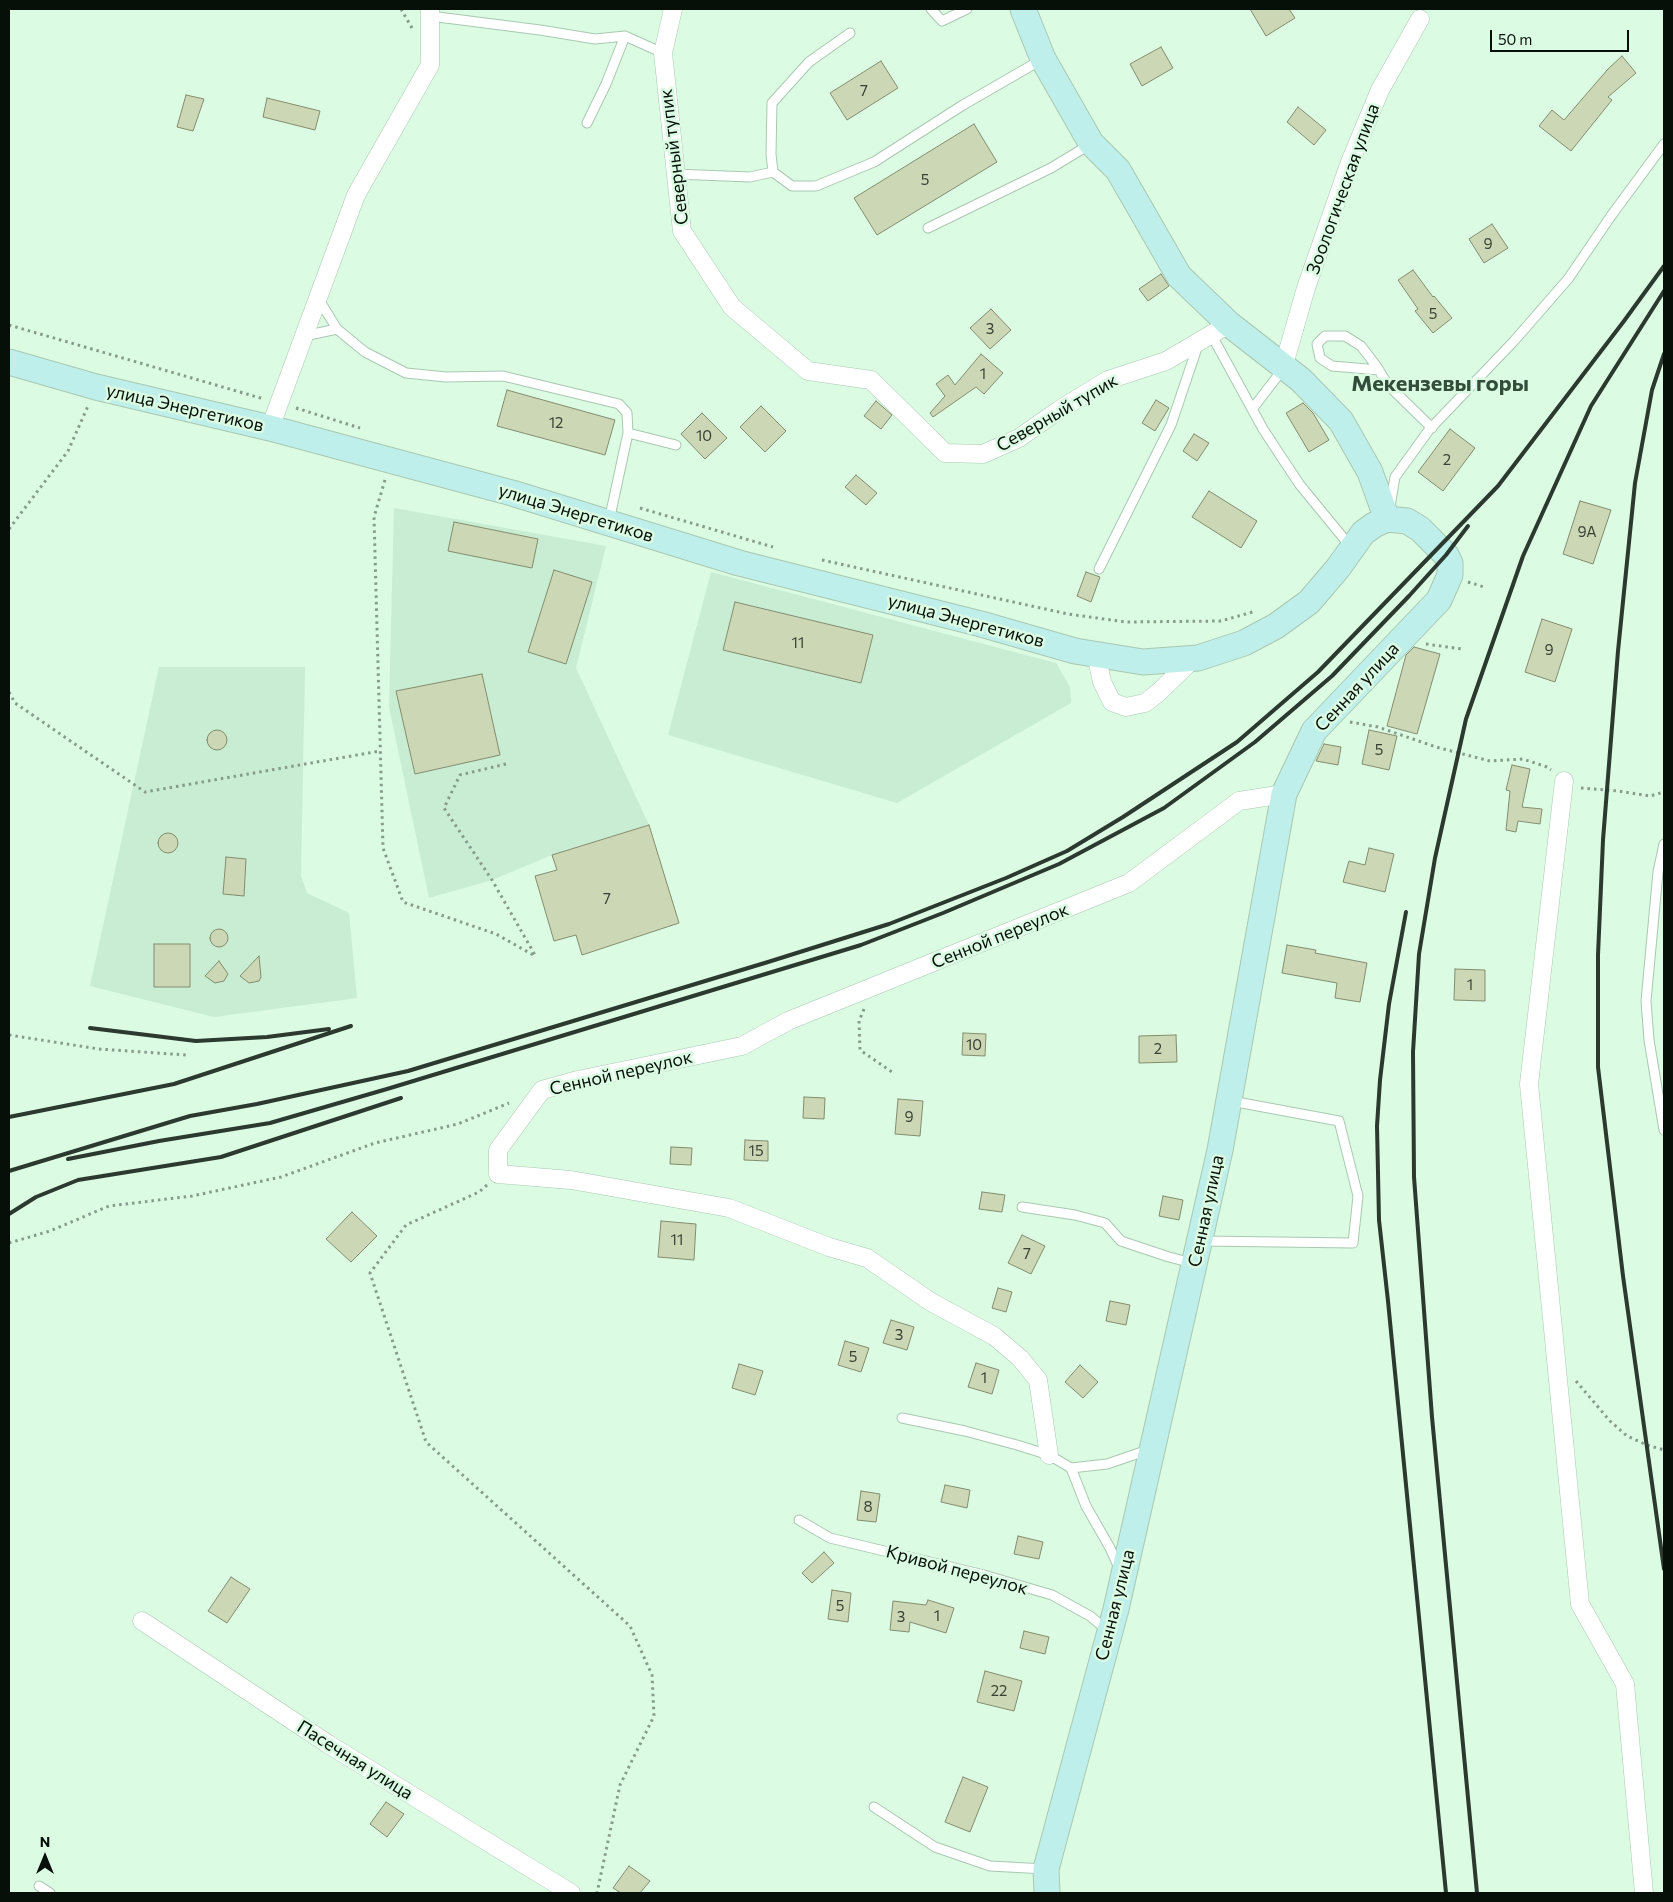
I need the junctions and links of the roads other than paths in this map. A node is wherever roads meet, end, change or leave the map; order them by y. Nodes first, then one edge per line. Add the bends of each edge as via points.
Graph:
1 (673, 9) edge
2 (931, 9) edge
3 (967, 9) edge
4 (1022, 9) edge
5 (430, 12) edge
6 (1420, 19) dead end
7 (850, 32) dead end
8 (625, 36) junction
9 (663, 54) junction
10 (1043, 59) junction
11 (587, 123) dead end
12 (1091, 143) junction
13 (1664, 144) edge
14 (773, 172) junction
15 (675, 174) junction
16 (928, 228) dead end
17 (318, 298) junction
18 (338, 329) junction
19 (1213, 333) junction
20 (304, 336) junction
21 (9, 362) edge
22 (1283, 368) junction
23 (1379, 370) junction
24 (1253, 408) junction
25 (270, 428) junction
26 (1432, 428) junction
27 (628, 433) junction
28 (676, 446) dead end
29 (1387, 519) junction
30 (608, 523) junction
31 (1352, 548) junction
32 (1099, 569) dead end
33 (1096, 654) junction
34 (1194, 658) junction
35 (1564, 781) road end
36 (1284, 794) junction
37 (1664, 844) edge
38 (1660, 1081) edge
39 (1228, 1100) junction
40 (1664, 1130) edge
41 (1022, 1207) dead end
42 (1197, 1252) junction
43 (902, 1418) dead end
44 (1153, 1448) junction
45 (1049, 1455) junction
46 (1071, 1468) junction
47 (800, 1520) dead end
48 (1123, 1578) junction
49 (142, 1621) dead end
50 (1109, 1632) junction
51 (874, 1807) dead end
52 (1046, 1881) edge
53 (39, 1886) dead end
54 (50, 1893) edge
55 (571, 1893) edge
56 (1644, 1893) edge

1 - 9 street, Северный тупик
2 - 3 lane via 942,21
4 - 10 main road
5 - 8 lane via 595,39
5 - 17 street via 430,66 356,195
6 - 22 street, Зоологическая улица via 1380,90 1350,162 1306,288
7 - 14 lane via 809,62 772,103
8 - 9 lane
8 - 11 lane
9 - 15 street, Северный тупик
10 - 12 main road
10 - 14 lane via 874,162 816,186 792,186
12 - 16 lane via 1051,168
12 - 19 main road via 1118,170
13 - 26 lane via 1568,279
14 - 15 lane via 750,177
15 - 19 street, Северный тупик via 682,231 732,307 808,371 871,380 945,453 983,454 1019,438 1108,380 1166,361
17 - 18 lane
17 - 20 street
18 - 20 lane
18 - 27 lane via 365,352 406,373 446,377 503,376 619,404 627,413
19 - 22 main road
19 - 24 lane
19 - 32 lane
20 - 25 street
21 - 25 main road, улица Энергетиков via 96,387
22 - 24 lane
22 - 29 main road via 1301,380 1341,421 1370,472
23 - 23 lane via 1361,346 1345,336 1325,336 1317,344 1320,358 1332,366
23 - 26 lane via 1388,385
24 - 31 lane via 1300,485
25 - 30 main road, улица Энергетиков via 512,492
26 - 29 lane via 1395,478
27 - 28 lane
27 - 30 lane
29 - 31 main road, улица Энергетиков via 1363,533
29 - 36 main road, Сенная улица via 1407,521 1420,529 1446,555 1450,575 1439,600 1314,732
30 - 33 main road, улица Энергетиков via 740,563
31 - 34 main road, улица Энергетиков via 1309,602 1292,616 1244,643
33 - 34 main road, улица Энергетиков via 1143,662
33 - 34 street via 1102,682 1112,702 1126,707 1145,703
35 - 56 street via 1529,1084 1580,1604 1625,1684
36 - 39 main road, Сенная улица
36 - 45 street, Сенной переулок via 1239,801 1129,883 788,1021 742,1046 542,1090 498,1150 498,1174 571,1180 729,1208 829,1247 867,1258 931,1302 994,1336 1020,1358 1038,1380
37 - 38 lane via 1658,872 1646,1001 1649,1040
38 - 40 lane
39 - 42 main road, Сенная улица
39 - 42 lane via 1339,1121 1358,1196 1353,1243
41 - 42 lane via 1105,1223 1121,1241 1169,1257
42 - 44 main road, Сенная улица
43 - 45 lane via 964,1431
44 - 46 lane via 1107,1464
44 - 48 main road, Сенная улица
45 - 46 lane
46 - 48 lane via 1086,1506
47 - 50 lane, Кривой переулок via 830,1538 1052,1595 1090,1616
48 - 50 main road, Сенная улица
49 - 55 street, Пасечная улица via 328,1744
50 - 52 main road, Сенная улица
51 - 52 lane via 935,1847
53 - 54 lane

